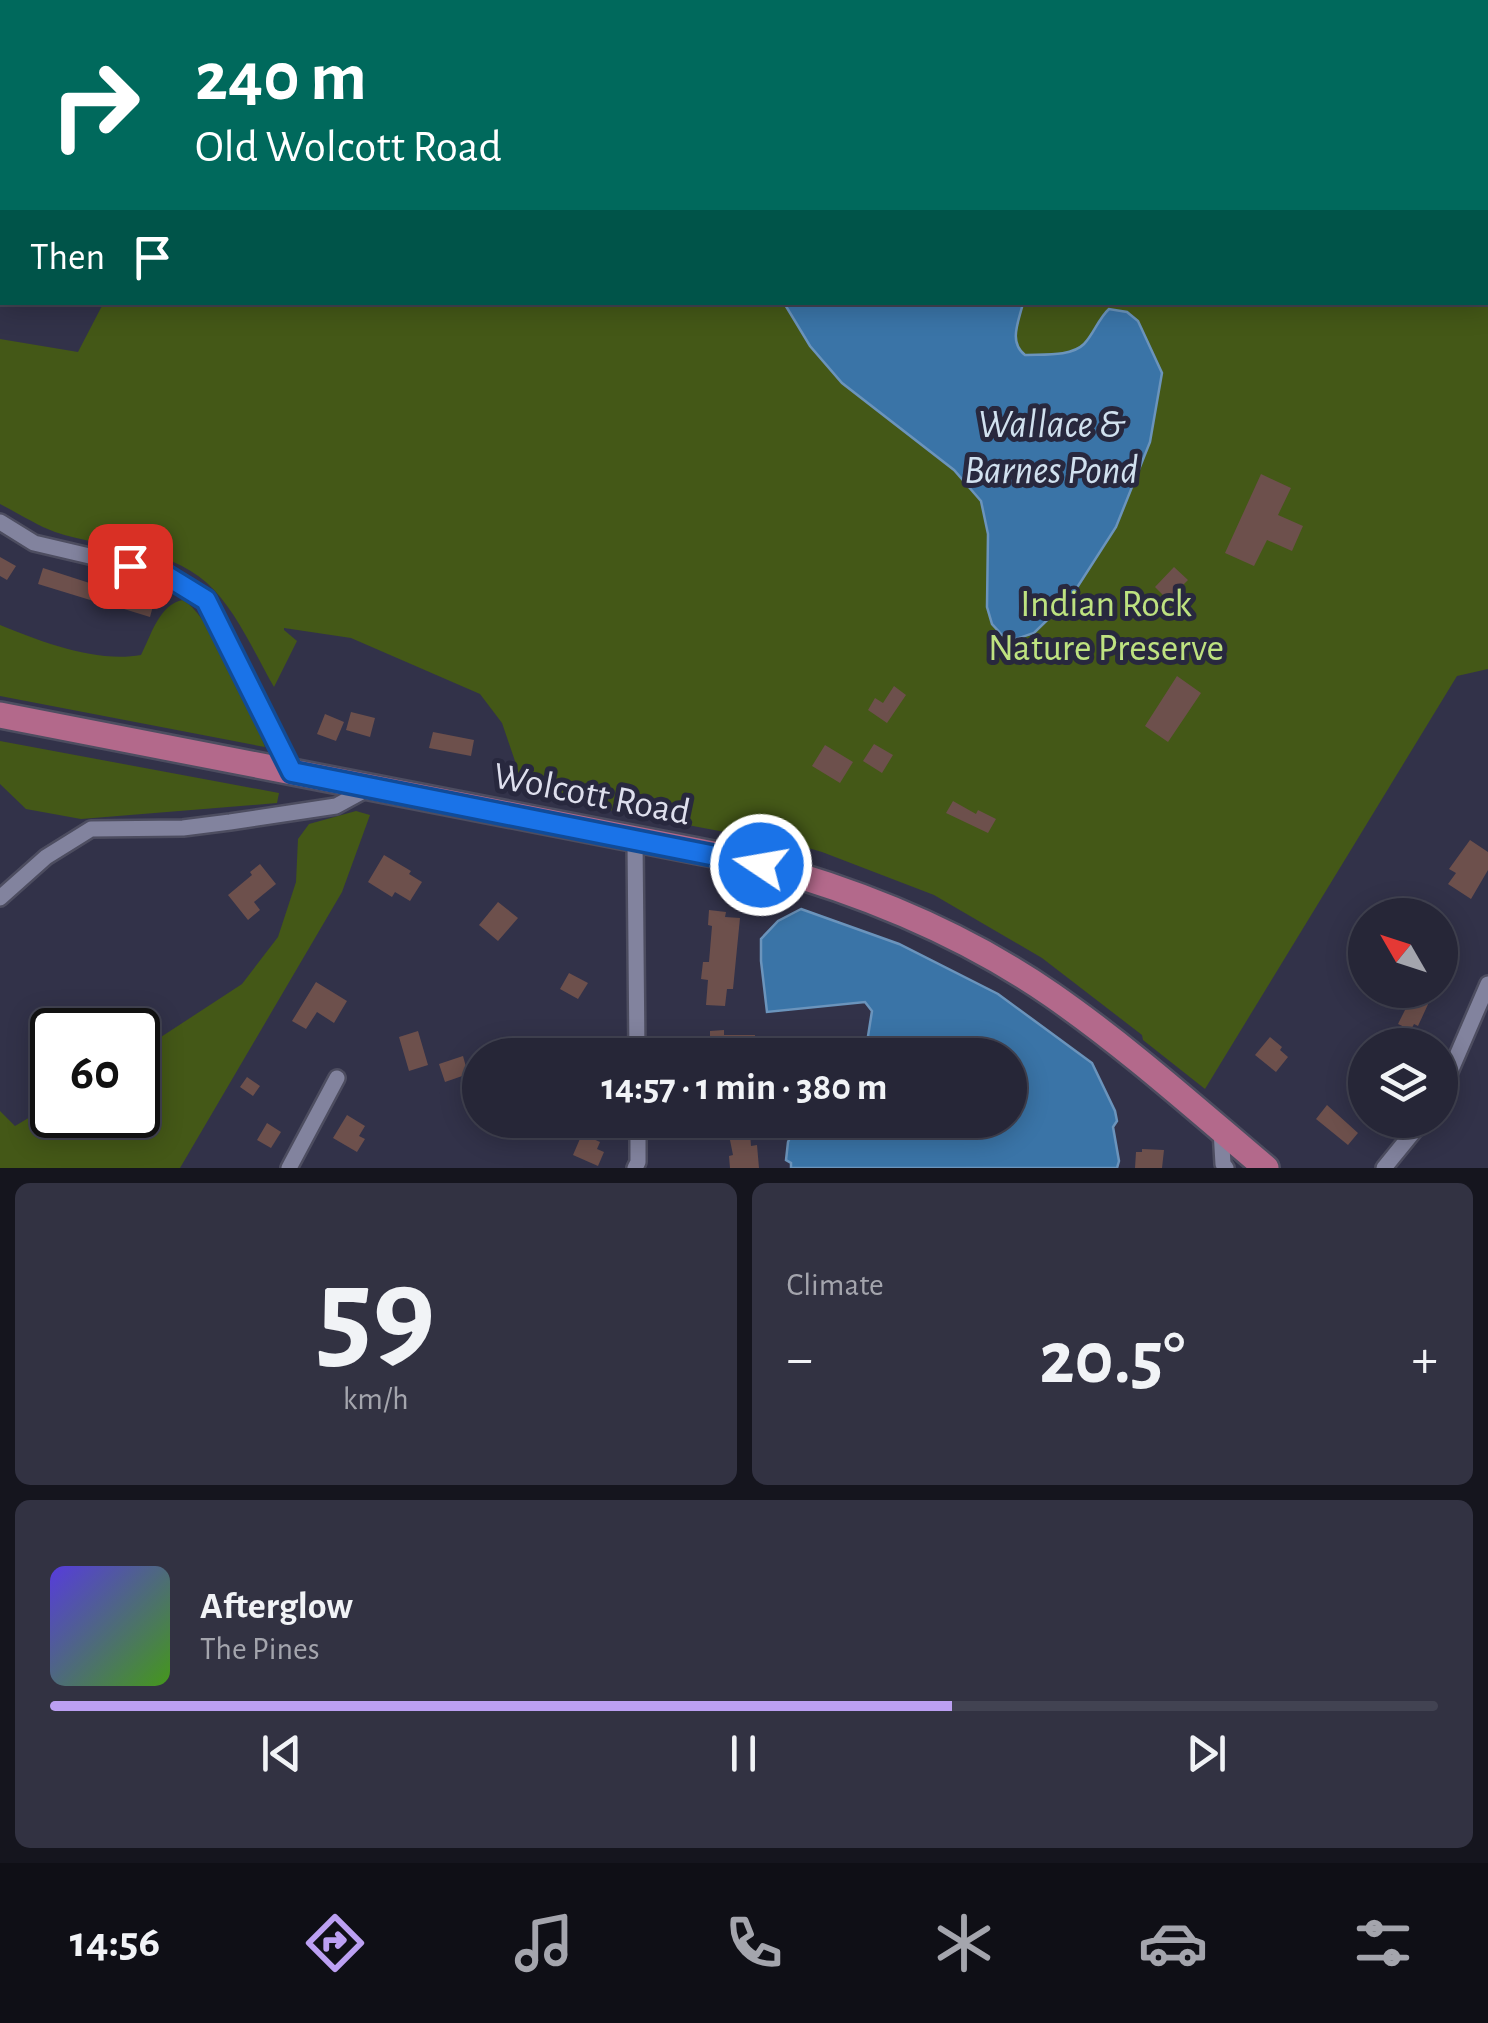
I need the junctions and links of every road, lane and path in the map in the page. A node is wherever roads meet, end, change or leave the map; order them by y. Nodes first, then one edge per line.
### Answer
1 (0, 522) edge
2 (0, 716) edge
3 (292, 772) junction
4 (369, 788) junction
5 (635, 841) junction
6 (0, 898) edge
7 (1488, 984) edge
8 (637, 1038) edge
9 (1458, 1053) edge
10 (337, 1078) dead end
11 (1221, 1130) junction
12 (638, 1138) edge
13 (1408, 1138) edge
14 (638, 1166) edge
15 (289, 1168) edge
16 (1226, 1168) edge
17 (1266, 1168) edge
18 (1384, 1168) edge

1 - 3 street
2 - 3 main road, Wolcott Road
3 - 4 main road, Wolcott Road
4 - 5 main road, Wolcott Road
4 - 6 street
5 - 8 street
5 - 11 main road, Wolcott Road
7 - 9 street
10 - 15 street
11 - 16 street
11 - 17 main road, Wolcott Road
12 - 14 street
13 - 18 street

